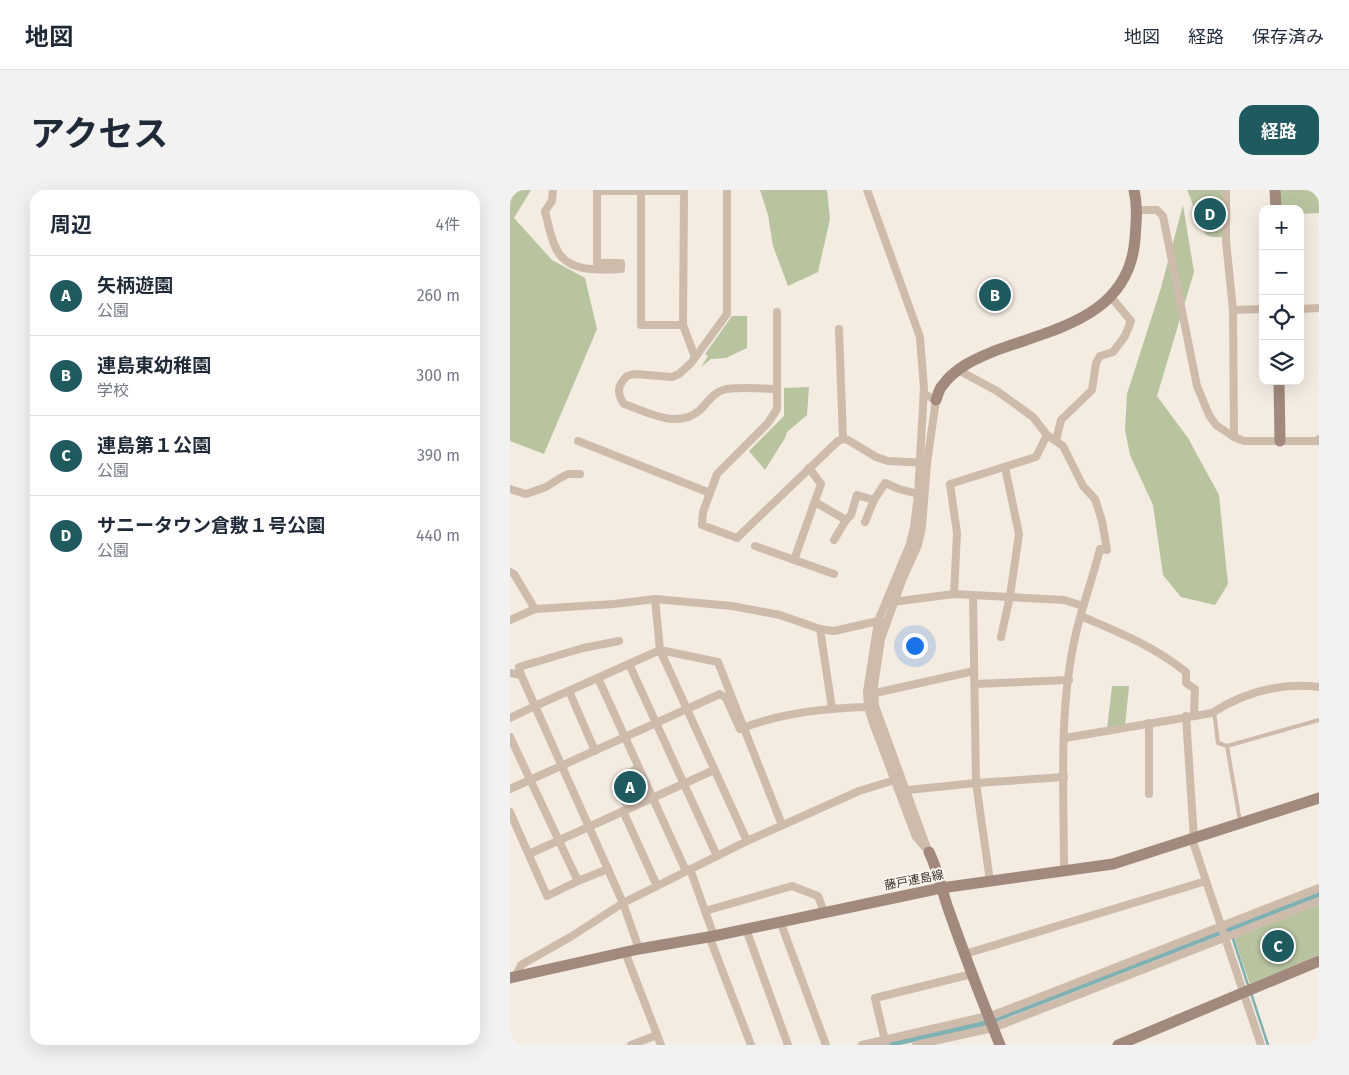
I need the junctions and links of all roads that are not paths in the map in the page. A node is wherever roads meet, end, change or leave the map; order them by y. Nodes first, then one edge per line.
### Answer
1 (553, 190) edge
2 (727, 190) edge
3 (867, 190) edge
4 (1134, 190) edge
5 (1226, 190) edge
6 (1275, 190) edge
7 (641, 191) edge
8 (1276, 205) edge
9 (1137, 210) junction
10 (1111, 297) junction
11 (1304, 308) edge
12 (1319, 308) edge
13 (1259, 309) edge
14 (1233, 310) junction
15 (778, 312) dead end
16 (682, 325) junction
17 (839, 329) dead end
18 (695, 357) junction
19 (958, 370) junction
20 (1279, 385) edge
21 (777, 389) junction
22 (924, 394) junction
23 (936, 400) junction
24 (1047, 435) junction
25 (1234, 437) junction
26 (843, 439) junction
27 (1319, 439) edge
28 (1056, 440) junction
29 (578, 441) dead end
30 (1280, 441) junction
31 (923, 463) junction
32 (1005, 467) junction
33 (810, 468) junction
34 (580, 474) dead end
35 (510, 488) edge
36 (710, 493) junction
37 (922, 495) junction
38 (874, 500) junction
39 (815, 502) junction
40 (846, 520) junction
41 (865, 522) dead end
42 (834, 540) dead end
43 (755, 546) dead end
44 (794, 560) junction
45 (510, 572) edge
46 (834, 574) dead end
47 (954, 594) junction
48 (973, 596) junction
49 (1010, 596) junction
50 (655, 599) junction
51 (890, 603) junction
52 (1083, 606) junction
53 (535, 609) junction
54 (1081, 616) junction
55 (510, 620) edge
56 (878, 620) junction
57 (887, 623) junction
58 (820, 629) junction
59 (1001, 637) dead end
60 (619, 640) dead end
61 (660, 650) junction
62 (629, 664) junction
63 (974, 671) junction
64 (510, 673) edge
65 (521, 675) junction
66 (598, 678) junction
67 (1069, 680) junction
68 (974, 684) junction
69 (1319, 688) edge
70 (568, 691) junction
71 (872, 696) junction
72 (535, 706) junction
73 (868, 707) junction
74 (832, 708) junction
75 (686, 709) junction
76 (1214, 711) junction
77 (1190, 716) junction
78 (510, 718) edge
79 (1319, 720) edge
80 (655, 723) junction
81 (1149, 723) junction
82 (744, 727) junction
83 (510, 737) edge
84 (626, 737) junction
85 (1065, 738) junction
86 (1227, 746) junction
87 (594, 751) junction
88 (562, 766) junction
89 (714, 770) junction
90 (1064, 777) junction
91 (531, 780) junction
92 (976, 783) junction
93 (683, 784) junction
94 (901, 785) junction
95 (510, 789) edge
96 (1149, 794) dead end
97 (653, 797) junction
98 (1319, 798) edge
99 (623, 811) junction
100 (510, 812) edge
101 (1241, 824) junction
102 (782, 825) junction
103 (589, 826) junction
104 (1193, 839) junction
105 (559, 840) junction
106 (746, 841) junction
107 (929, 852) joint
108 (529, 854) junction
109 (716, 856) junction
110 (608, 869) junction
111 (688, 870) junction
112 (1064, 872) junction
113 (578, 881) junction
114 (1206, 881) junction
115 (990, 882) junction
116 (657, 886) junction
117 (941, 888) junction
118 (1319, 888) edge
119 (1319, 901) edge
120 (623, 904) junction
121 (705, 910) junction
122 (824, 912) junction
123 (780, 922) junction
124 (746, 929) junction
125 (1226, 933) junction
126 (711, 936) junction
127 (639, 949) junction
128 (625, 952) junction
129 (964, 954) junction
130 (1319, 961) edge
131 (972, 974) junction
132 (513, 977) edge
133 (1248, 990) junction
134 (990, 1021) junction
135 (657, 1035) junction
136 (885, 1042) edge
137 (631, 1045) edge
138 (661, 1045) edge
139 (751, 1045) edge
140 (788, 1045) edge
141 (826, 1045) edge
142 (862, 1045) edge
143 (916, 1045) edge
144 (1000, 1045) edge
145 (1118, 1045) edge
146 (1261, 1045) edge

1 - 7 street
2 - 18 street
3 - 22 street
4 - 9 main road
5 - 14 street
6 - 8 main road
7 - 16 street
7 - 16 street
9 - 10 main road
9 - 25 street
10 - 19 main road
10 - 28 street
11 - 12 street
13 - 14 street
14 - 25 street
15 - 21 street
16 - 18 street
17 - 26 street
18 - 21 street
19 - 23 main road
19 - 24 street
20 - 30 main road
21 - 36 street
22 - 23 street
22 - 31 street
23 - 31 street
24 - 28 street
24 - 32 street
25 - 30 street
26 - 31 street
26 - 33 street
27 - 30 street
28 - 52 street
29 - 36 street
31 - 37 street
32 - 47 street
32 - 49 street
33 - 36 street
33 - 39 street
34 - 35 street
37 - 38 street
37 - 51 street
38 - 40 street
38 - 41 street
39 - 40 street
39 - 44 street
40 - 42 street
43 - 44 street
44 - 46 street
45 - 53 street
47 - 48 street
47 - 51 street
48 - 49 street
48 - 63 street
49 - 52 street
49 - 59 street
50 - 53 street
50 - 58 street
50 - 61 street
51 - 56 street
51 - 57 street
52 - 54 street
53 - 55 street
54 - 67 street
54 - 77 street
56 - 57 street
56 - 58 street
56 - 71 street
57 - 71 street
58 - 74 street
60 - 65 street
61 - 62 street
61 - 75 street
61 - 82 street
62 - 66 street
62 - 80 street
63 - 68 street
63 - 71 street
64 - 65 street
65 - 72 street
66 - 70 street
66 - 84 street
67 - 68 street
67 - 85 street
68 - 92 street
69 - 76 street
70 - 72 street
70 - 87 street
71 - 73 street
71 - 94 street
72 - 78 street
72 - 88 street
73 - 74 street
73 - 94 street
74 - 82 street
75 - 80 street
75 - 82 street
75 - 89 street
76 - 77 street
76 - 86 lane
77 - 81 street
77 - 104 street
79 - 86 lane
80 - 84 street
80 - 93 street
81 - 85 street
81 - 96 street
82 - 102 street
83 - 91 street
84 - 87 street
84 - 97 street
85 - 90 street
86 - 101 lane
87 - 88 street
88 - 91 street
88 - 103 street
89 - 93 street
89 - 106 street
90 - 92 street
90 - 112 street
91 - 95 street
91 - 105 street
92 - 94 street
92 - 115 street
93 - 97 street
93 - 109 street
94 - 102 street
94 - 107 street
97 - 99 street
97 - 111 street
98 - 101 main road, 藤戸連島線
99 - 103 street
99 - 116 street
100 - 108 street
101 - 104 main road, 藤戸連島線
102 - 106 street
103 - 105 street
103 - 110 street
104 - 112 main road, 藤戸連島線
104 - 114 street
105 - 108 street
105 - 113 street
106 - 109 street
107 - 117 main road
108 - 113 street
109 - 111 street
110 - 113 street
110 - 120 street
111 - 116 street
111 - 121 street
112 - 115 main road, 藤戸連島線
114 - 125 street
114 - 129 street
115 - 117 main road, 藤戸連島線
116 - 120 street
117 - 122 main road, 藤戸連島線
117 - 129 main road
118 - 125 street
119 - 125 street
120 - 127 street
120 - 132 street
121 - 122 street
121 - 126 street
122 - 123 main road, 藤戸連島線
123 - 124 main road, 藤戸連島線
123 - 141 street
124 - 126 main road, 藤戸連島線
124 - 140 street
125 - 133 street
125 - 134 street
125 - 134 street
126 - 127 main road, 藤戸連島線
126 - 139 street
127 - 128 main road, 藤戸連島線
128 - 132 main road, 藤戸連島線
128 - 135 street
129 - 131 main road
130 - 133 main road
131 - 134 main road
131 - 136 street
133 - 145 main road
133 - 146 street
134 - 136 street
134 - 143 street
134 - 144 main road
135 - 137 street
135 - 138 street
136 - 142 street

